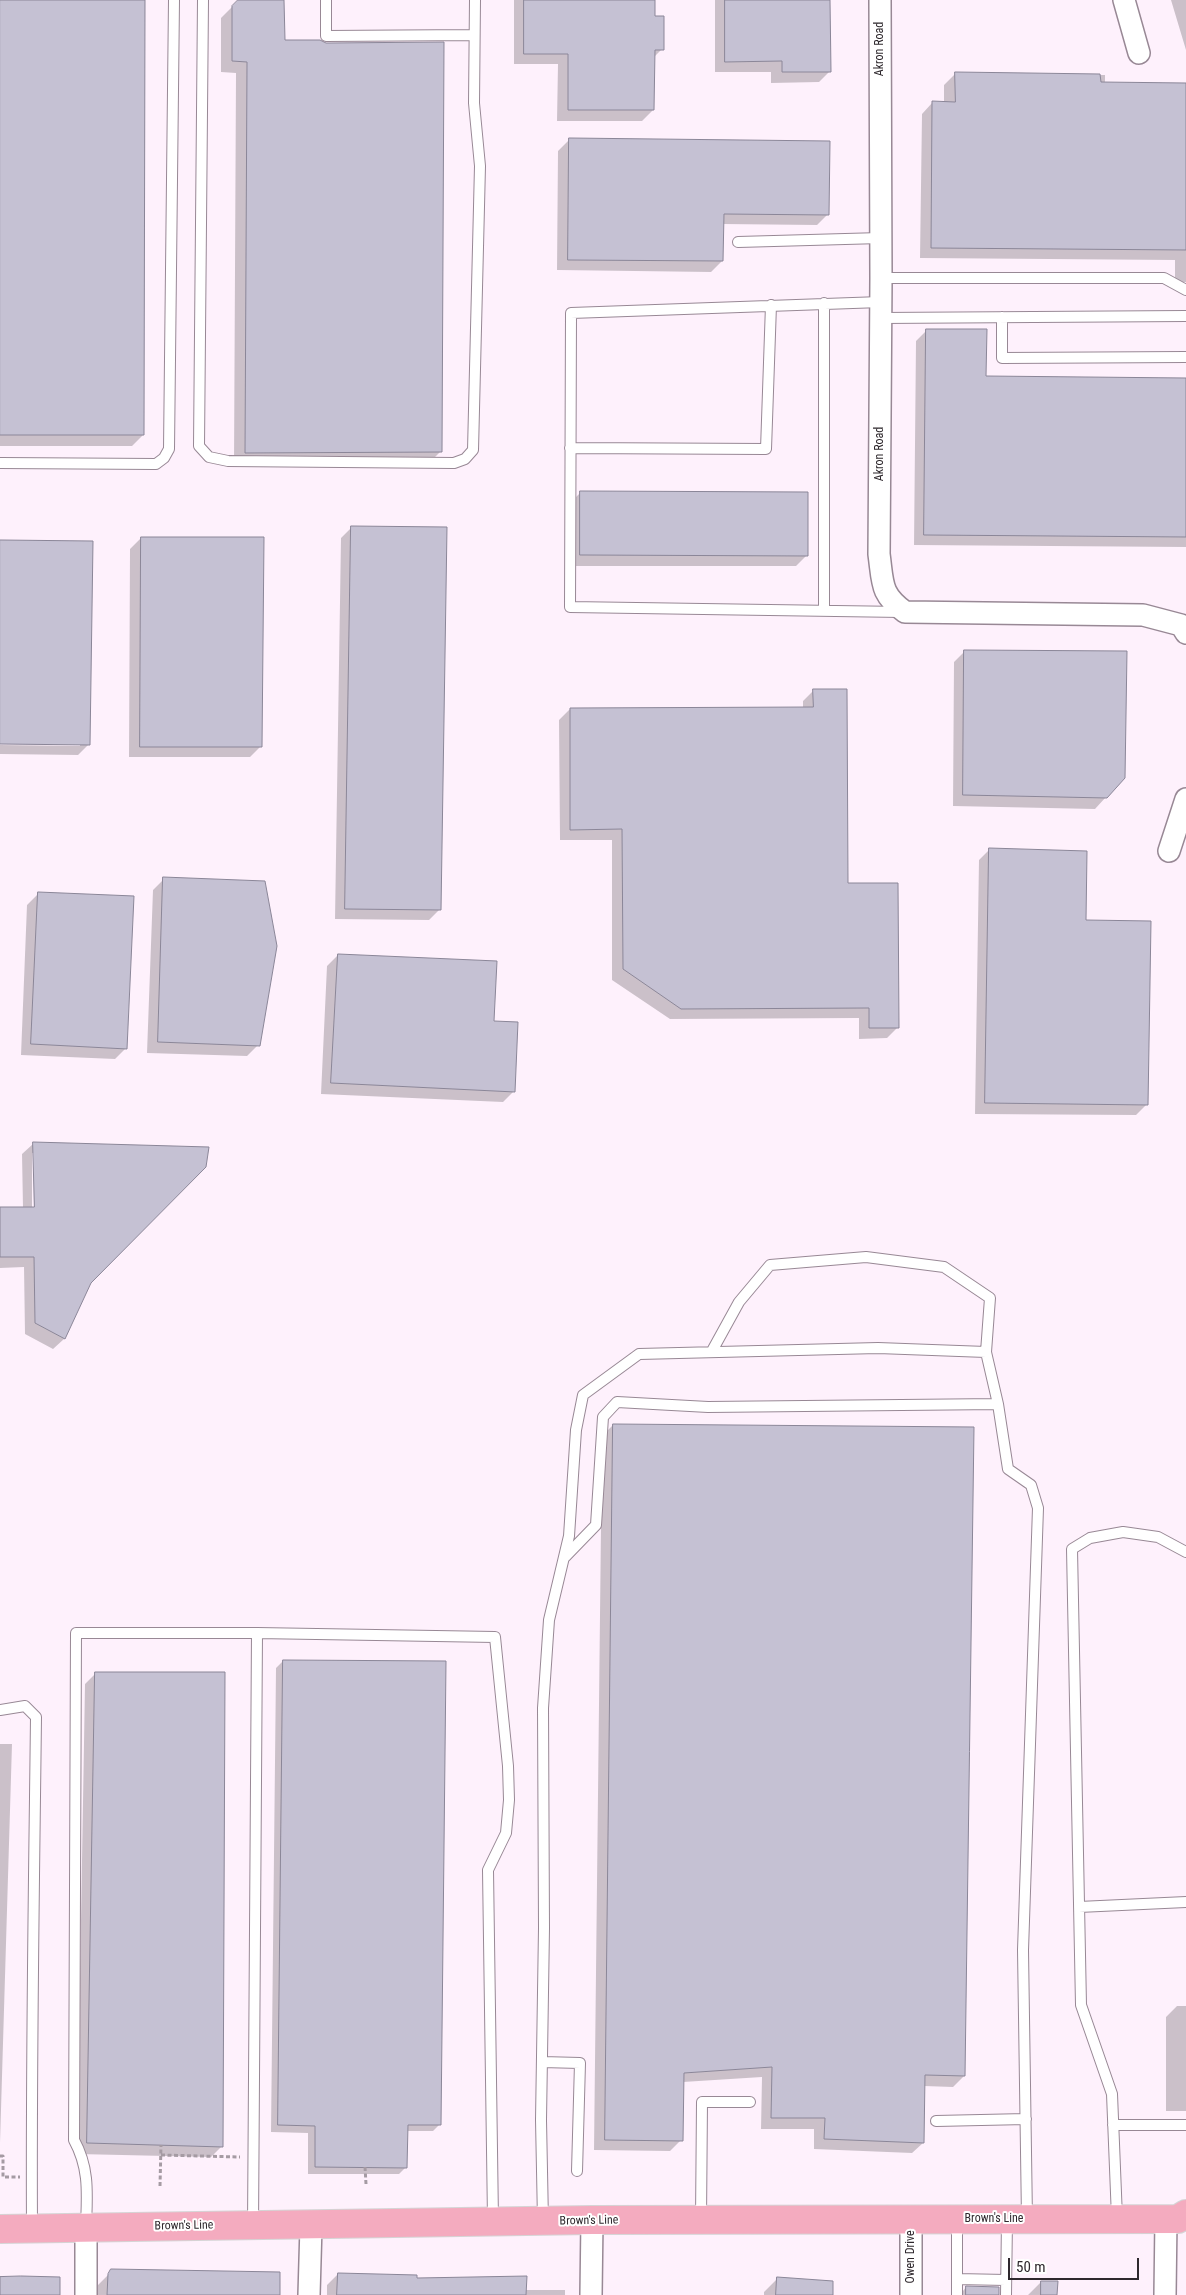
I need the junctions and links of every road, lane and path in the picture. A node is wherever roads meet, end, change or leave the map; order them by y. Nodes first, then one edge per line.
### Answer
1 (174, 0) edge
2 (203, 0) edge
3 (326, 0) edge
4 (475, 0) edge
5 (880, 0) edge
6 (1124, 0) edge
7 (474, 35) junction
8 (1139, 53) dead end
9 (881, 238) junction
10 (738, 242) dead end
11 (881, 278) junction
12 (1186, 290) edge
13 (824, 303) junction
14 (770, 305) junction
15 (881, 310) junction
16 (1186, 316) edge
17 (1002, 317) junction
18 (1186, 357) edge
19 (570, 448) junction
20 (0, 463) edge
21 (824, 611) junction
22 (906, 612) junction
23 (1186, 633) edge
24 (1186, 799) edge
25 (1169, 851) dead end
26 (712, 1352) junction
27 (986, 1352) junction
28 (998, 1404) junction
29 (1186, 1552) edge
30 (564, 1557) junction
31 (256, 1633) junction
32 (0, 1710) edge
33 (1186, 1902) edge
34 (1079, 1907) junction
35 (542, 2062) junction
36 (750, 2102) dead end
37 (1026, 2119) junction
38 (936, 2120) dead end
39 (1113, 2125) junction
40 (1186, 2125) edge
41 (161, 2145) dead end
42 (161, 2155) junction
43 (0, 2156) edge
44 (253, 2157) junction
45 (365, 2168) dead end
46 (577, 2171) dead end
47 (32, 2177) junction
48 (366, 2184) dead end
49 (160, 2186) dead end
50 (957, 2219) junction
51 (1017, 2219) junction
52 (1117, 2219) junction
53 (1179, 2219) edge
54 (592, 2220) junction
55 (701, 2220) junction
56 (911, 2220) junction
57 (493, 2222) junction
58 (543, 2222) junction
59 (254, 2226) junction
60 (311, 2226) junction
61 (86, 2228) junction
62 (0, 2229) edge
63 (32, 2229) junction
64 (957, 2279) junction
65 (1006, 2280) junction
66 (86, 2295) edge
67 (308, 2295) edge
68 (590, 2295) edge
69 (911, 2295) edge
70 (957, 2295) edge
71 (1006, 2295) edge
72 (1165, 2295) edge

1 - 20 lane
2 - 7 lane
3 - 7 lane
4 - 7 lane
5 - 9 street, Akron Road
6 - 8 street
9 - 10 lane
9 - 11 street, Akron Road
11 - 12 lane
11 - 15 street, Akron Road
13 - 14 lane
13 - 15 lane
13 - 21 lane
14 - 19 lane
14 - 19 lane
15 - 17 lane
15 - 22 street, Akron Road
16 - 17 lane
17 - 18 lane
19 - 21 lane
21 - 22 lane
22 - 23 street
24 - 25 street
26 - 27 lane
26 - 27 lane
26 - 30 lane
27 - 28 lane
28 - 30 lane
28 - 37 lane
29 - 34 lane
30 - 35 lane
31 - 44 lane
31 - 57 lane
31 - 61 lane
32 - 47 lane
33 - 34 lane
34 - 39 lane
35 - 46 lane
35 - 58 lane
36 - 55 lane
37 - 38 lane
37 - 51 lane
39 - 40 lane
39 - 52 lane
41 - 42 path
42 - 44 path
42 - 49 path
43 - 47 path
44 - 59 lane
45 - 48 path
47 - 63 lane
50 - 51 main road, Brown's Line
50 - 56 main road, Brown's Line
50 - 64 lane
51 - 52 main road, Brown's Line
51 - 65 lane
52 - 53 main road, Brown's Line
53 - 72 street
54 - 55 main road, Brown's Line
54 - 58 main road, Brown's Line
54 - 68 street
55 - 56 main road, Brown's Line
56 - 69 street, Owen Drive
57 - 58 main road, Brown's Line
57 - 60 main road, Brown's Line
59 - 60 main road, Brown's Line
59 - 61 main road, Brown's Line
60 - 67 street
61 - 63 main road, Brown's Line
61 - 66 street
62 - 63 main road, Brown's Line
64 - 65 lane
64 - 70 lane
65 - 71 lane

